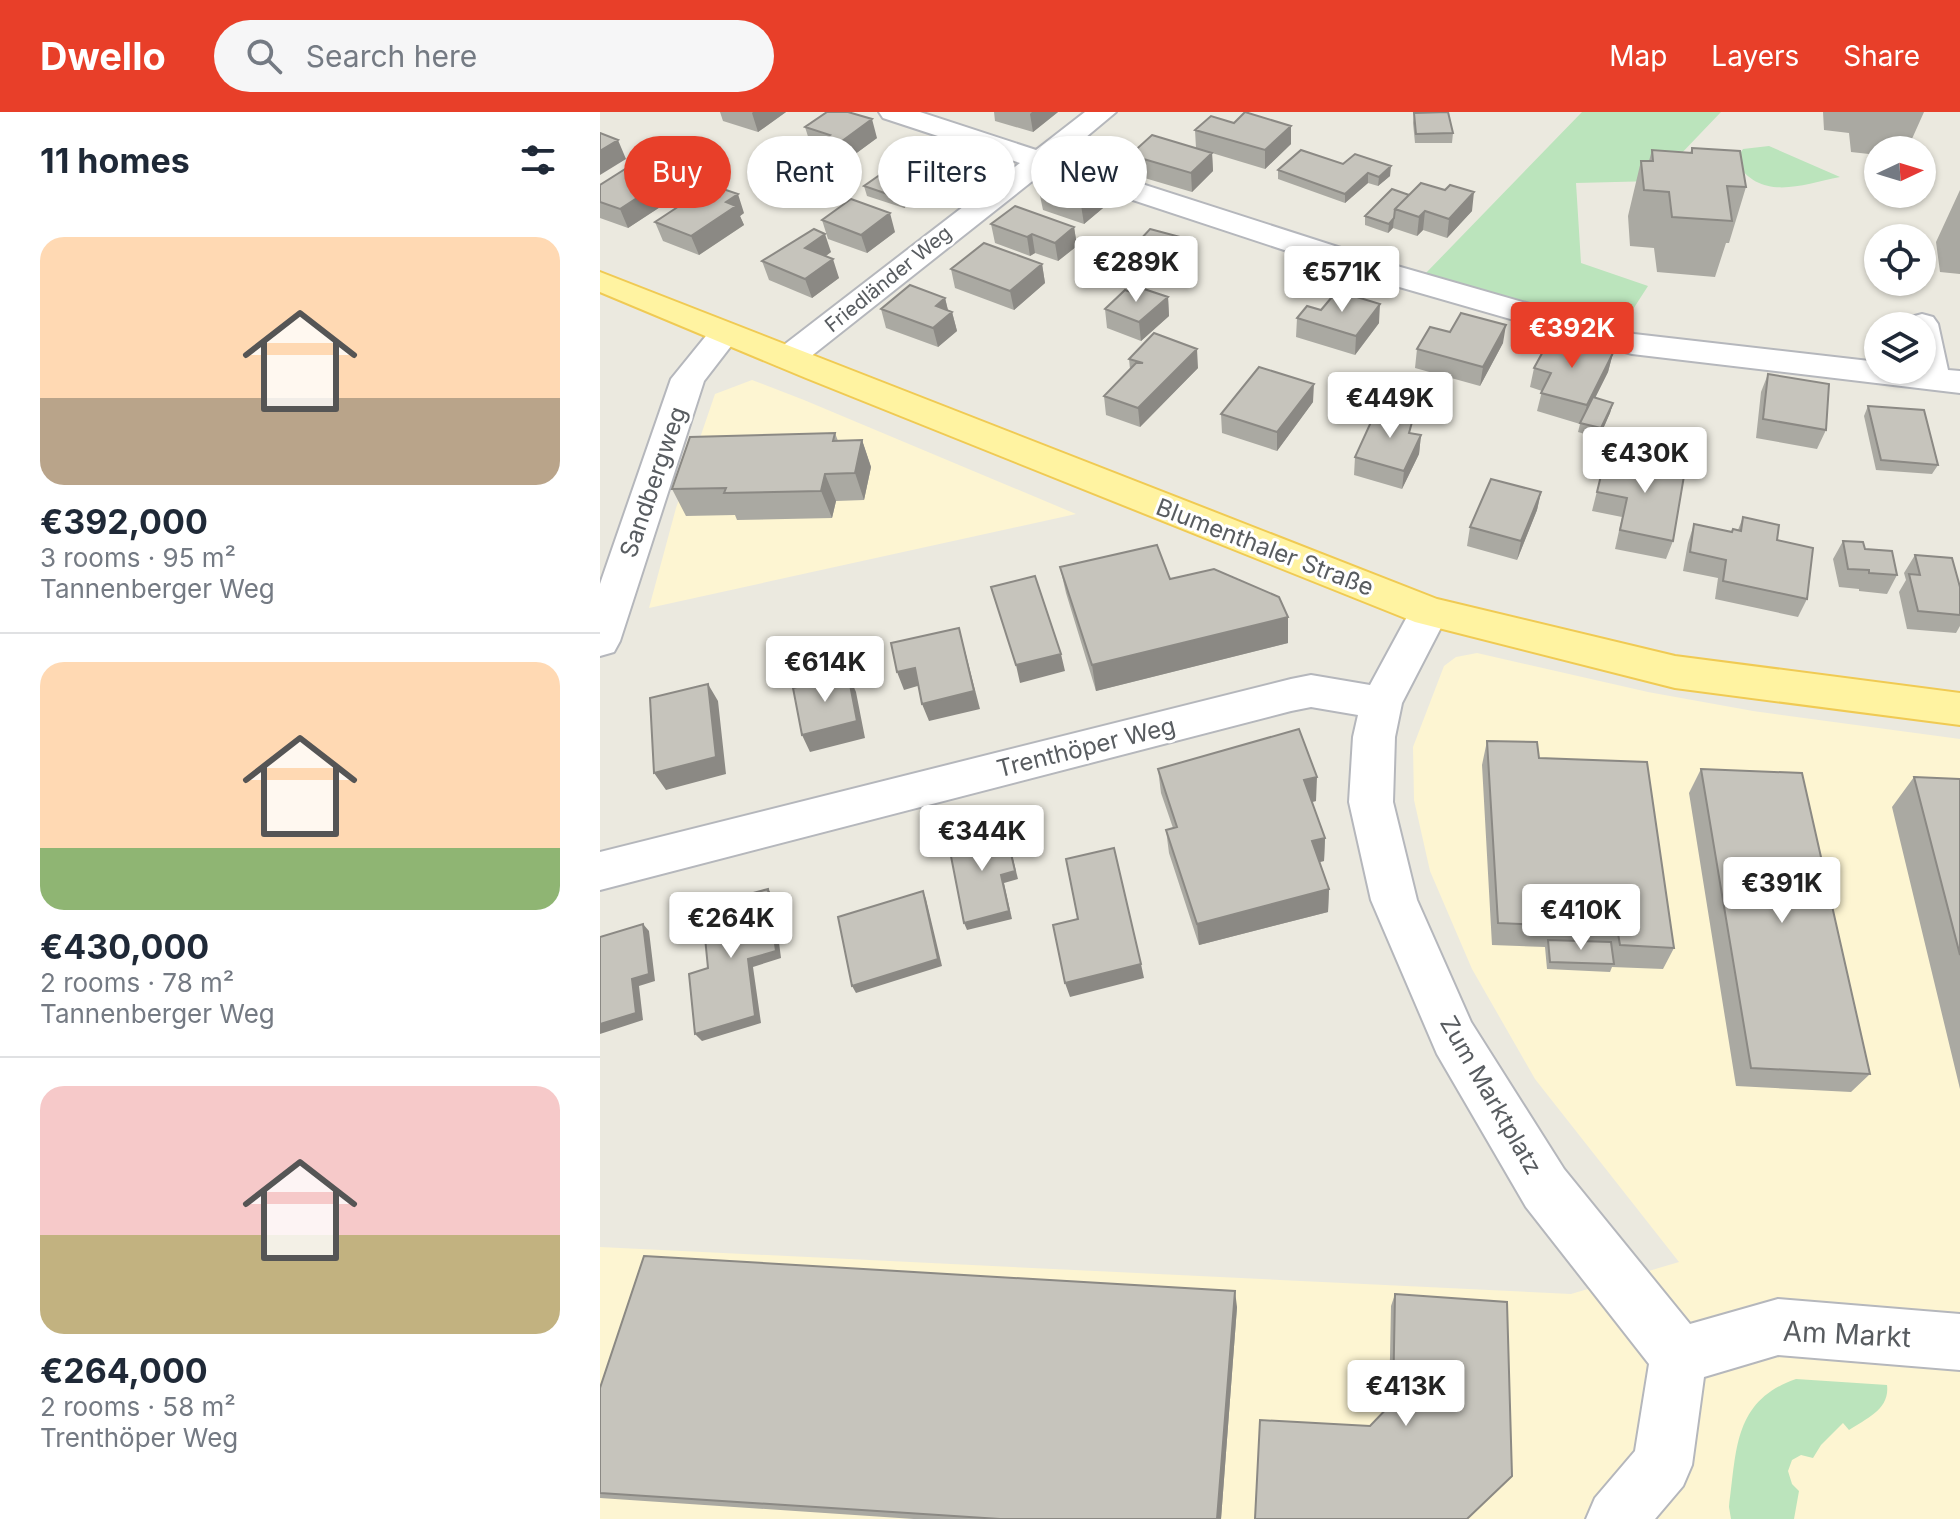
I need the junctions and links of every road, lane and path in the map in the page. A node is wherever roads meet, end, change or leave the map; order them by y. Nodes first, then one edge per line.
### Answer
1 (893, 112) edge
2 (1102, 112) edge
3 (1070, 136) edge
4 (1031, 157) edge
5 (1031, 166) edge
6 (1147, 195) edge
7 (600, 281) edge
8 (725, 333) junction
9 (1936, 357) edge
10 (788, 358) junction
11 (1946, 381) edge
12 (610, 582) edge
13 (1429, 612) junction
14 (600, 641) edge
15 (1381, 703) junction
16 (1960, 709) edge
17 (600, 871) edge
18 (1960, 1342) edge
19 (1679, 1356) junction
20 (1616, 1519) edge

1 - 4 street
2 - 3 street, Friedländer Weg
5 - 10 street, Friedländer Weg
6 - 11 street
7 - 8 main road, Blumenthaler Straße
8 - 10 main road, Blumenthaler Straße
8 - 12 street, Sandbergweg
9 - 11 street
10 - 13 main road, Blumenthaler Straße
12 - 14 street, Sandbergweg
13 - 15 street
13 - 16 main road, Blumenthaler Straße
15 - 17 street, Trenthöper Weg
15 - 19 street, Zum Marktplatz
18 - 19 street, Am Markt
19 - 20 street

